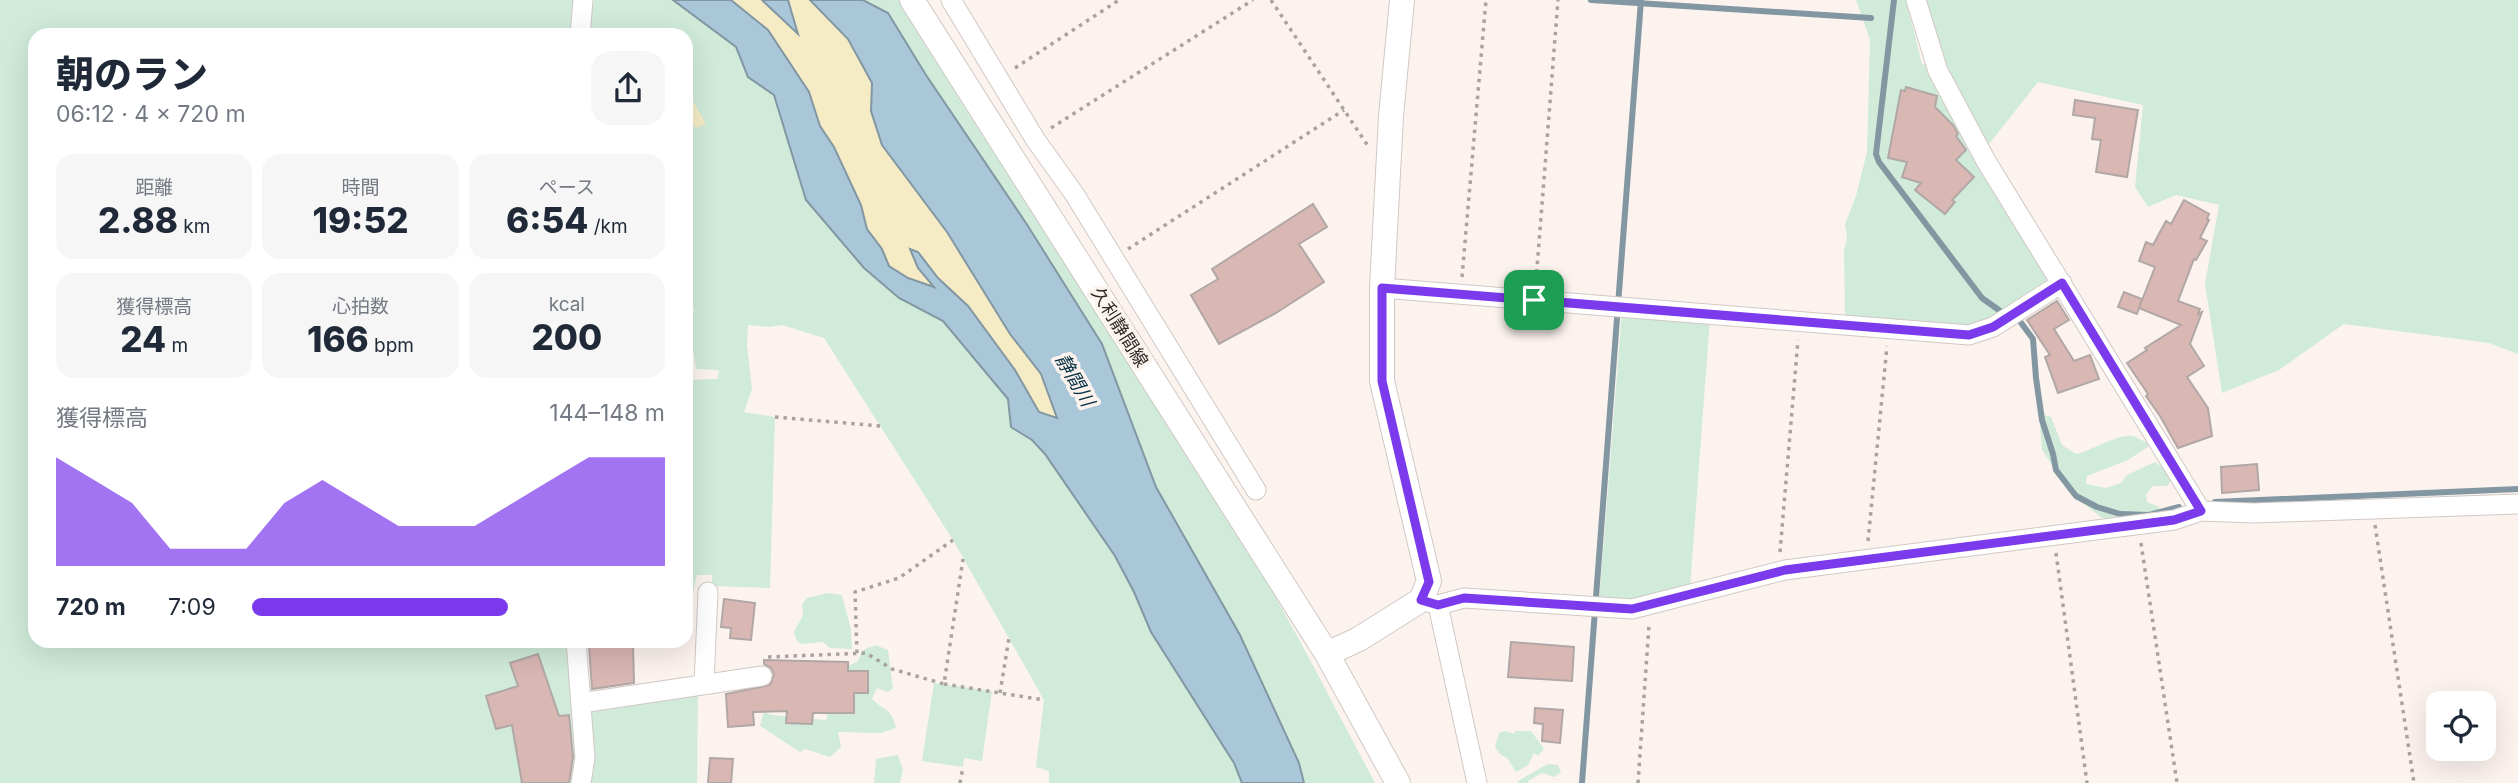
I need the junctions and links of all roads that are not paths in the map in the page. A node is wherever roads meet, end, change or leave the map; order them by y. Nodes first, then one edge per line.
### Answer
1 (583, 0) edge
2 (912, 0) edge
3 (951, 0) edge
4 (1402, 0) edge
5 (1916, 0) edge
6 (581, 28) edge
7 (2062, 283) junction
8 (1382, 288) junction
9 (1256, 490) dead end
10 (2518, 504) edge
11 (2201, 511) junction
12 (708, 592) dead end
13 (1430, 603) junction
14 (577, 648) edge
15 (1327, 654) junction
16 (762, 676) road end
17 (704, 684) junction
18 (580, 703) junction
19 (582, 783) edge
20 (1398, 783) edge
21 (1477, 783) edge

1 - 6 street
2 - 15 main road, 久利静間線
3 - 9 street
4 - 8 main road
5 - 7 street
7 - 8 street
7 - 11 street
8 - 13 main road
10 - 11 street
11 - 13 street
12 - 17 street
13 - 15 main road
13 - 21 street
14 - 18 street
15 - 20 main road, 久利静間線
16 - 17 street
17 - 18 street
18 - 19 street

